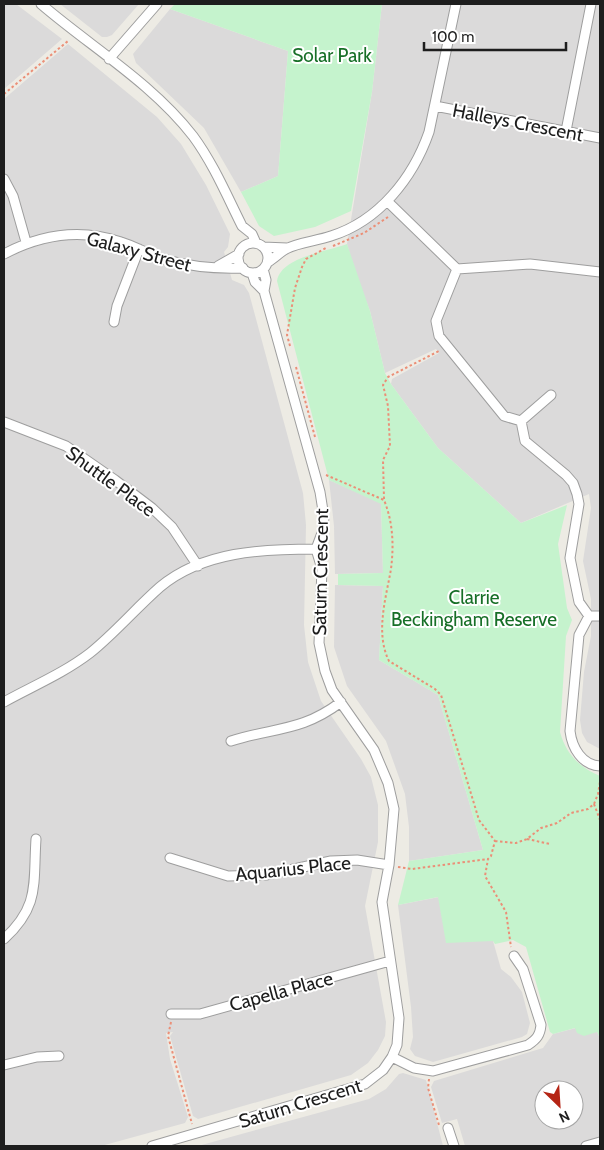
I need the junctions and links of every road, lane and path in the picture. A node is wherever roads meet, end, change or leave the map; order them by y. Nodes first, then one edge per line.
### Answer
1 (41, 4) edge
2 (157, 4) edge
3 (456, 4) edge
4 (591, 4) edge
5 (68, 41) dead end
6 (109, 59) junction
7 (4, 94) edge
8 (435, 106) junction
9 (566, 131) junction
10 (600, 138) edge
11 (4, 179) edge
12 (387, 201) junction
13 (388, 217) dead end
14 (242, 226) junction
15 (26, 242) junction
16 (259, 245) junction
17 (287, 248) junction
18 (139, 249) junction
19 (241, 250) junction
20 (4, 254) edge
21 (266, 265) junction
22 (218, 266) junction
23 (243, 268) junction
24 (457, 269) junction
25 (252, 272) junction
26 (600, 272) edge
27 (264, 291) junction
28 (114, 322) dead end
29 (446, 348) junction
30 (290, 349) dead end
31 (296, 366) dead end
32 (551, 395) dead end
33 (521, 421) junction
34 (4, 422) edge
35 (317, 446) dead end
36 (324, 469) dead end
37 (384, 500) junction
38 (316, 549) junction
39 (198, 566) junction
40 (589, 616) junction
41 (600, 616) edge
42 (4, 702) edge
43 (341, 702) junction
44 (231, 741) dead end
45 (600, 766) edge
46 (600, 782) edge
47 (594, 804) junction
48 (600, 820) edge
49 (36, 839) dead end
50 (527, 839) junction
51 (495, 841) junction
52 (550, 844) dead end
53 (170, 858) dead end
54 (488, 859) junction
55 (389, 865) junction
56 (4, 939) edge
57 (514, 956) joint
58 (390, 961) junction
59 (171, 1014) joint
60 (59, 1056) dead end
61 (392, 1057) junction
62 (4, 1065) edge
63 (428, 1071) junction
64 (192, 1124) dead end
65 (448, 1128) joint
66 (600, 1142) edge
67 (152, 1146) edge
68 (454, 1146) edge
69 (586, 1146) edge

1 - 6 street
2 - 6 street
3 - 8 street
4 - 9 street
5 - 7 path
6 - 14 street
8 - 9 street, Halleys Crescent
8 - 12 street
9 - 10 street, Halleys Crescent
11 - 15 street
12 - 17 street
12 - 24 street
13 - 30 path
14 - 16 street
14 - 19 street
15 - 18 street, Galaxy Street
15 - 20 street, Galaxy Street
16 - 17 street
16 - 19 street
16 - 21 street
17 - 21 street
18 - 22 street, Galaxy Street
18 - 28 street
19 - 22 street, Galaxy Street
19 - 23 street
21 - 25 street
21 - 27 street, Saturn Crescent
22 - 23 street, Galaxy Street
23 - 25 street
24 - 26 street
24 - 29 street
25 - 27 street, Saturn Crescent
27 - 38 street, Saturn Crescent
29 - 33 street
29 - 37 path
31 - 35 path
32 - 33 street
33 - 40 street
34 - 39 street, Shuttle Place
36 - 37 path
37 - 51 path
38 - 39 street
38 - 43 street, Saturn Crescent
39 - 42 street
40 - 41 street
40 - 45 street
43 - 44 street
43 - 55 street, Saturn Crescent
46 - 47 path
47 - 48 path
47 - 50 path
49 - 56 street
50 - 51 path
50 - 52 path
51 - 54 path
53 - 55 street, Aquarius Place
54 - 55 path
54 - 57 path
55 - 58 street, Saturn Crescent
57 - 63 street
58 - 59 street, Capella Place
58 - 61 street, Saturn Crescent
59 - 64 path
60 - 62 street
61 - 63 street
61 - 67 street, Saturn Crescent
63 - 65 path
65 - 68 street
66 - 69 street

